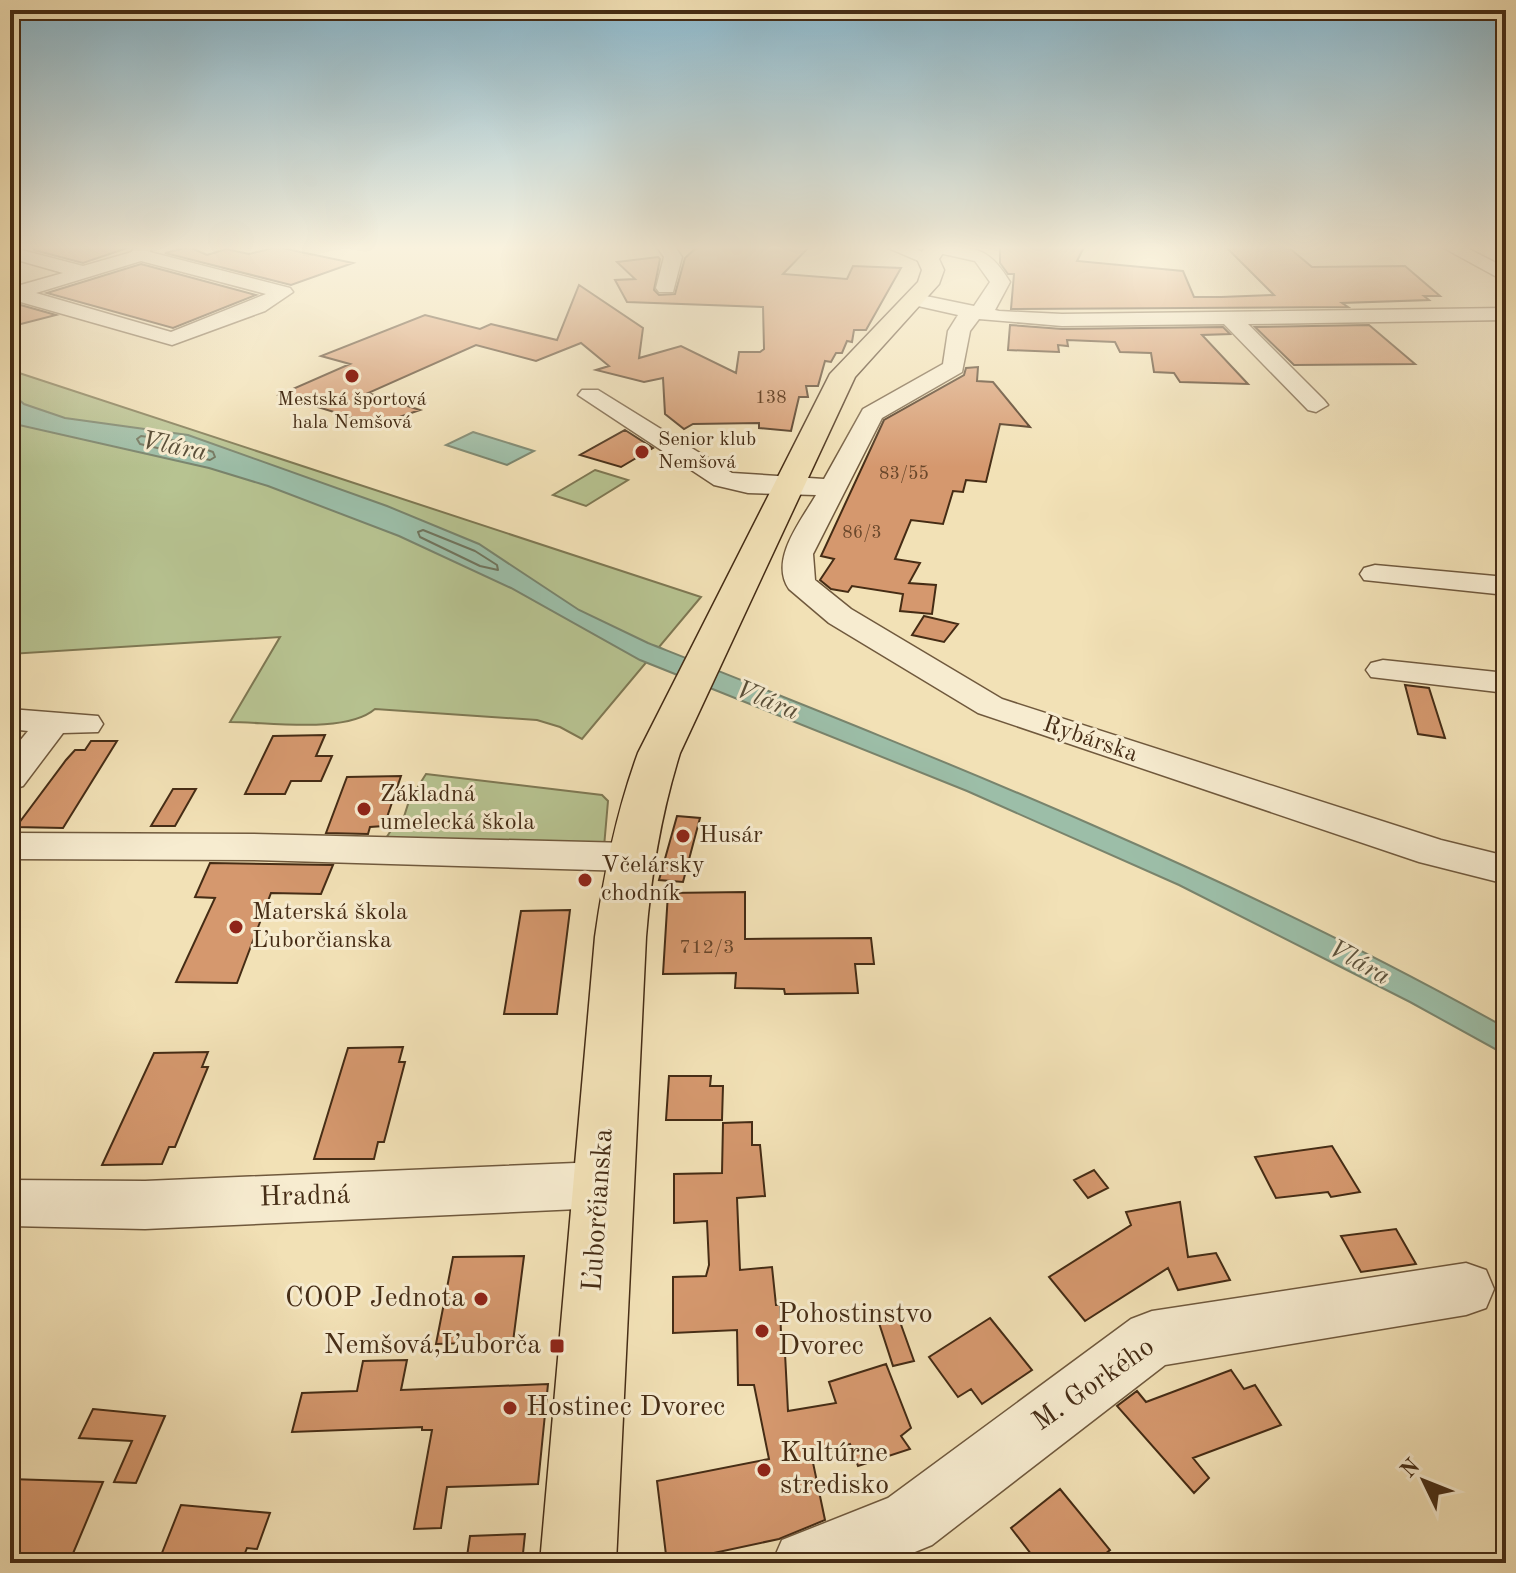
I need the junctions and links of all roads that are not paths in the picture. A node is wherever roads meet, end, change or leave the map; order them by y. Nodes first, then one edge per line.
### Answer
1 (106, 320) edge
2 (222, 320) edge
3 (896, 320) edge
4 (968, 320) edge
5 (1232, 320) edge
6 (590, 395) dead end
7 (1316, 405) dead end
8 (789, 484) junction
9 (834, 488) junction
10 (1375, 574) dead end
11 (1506, 586) edge
12 (1383, 670) dead end
13 (1506, 683) edge
14 (12, 719) dead end
15 (10, 778) edge
16 (10, 846) edge
17 (629, 857) junction
18 (1506, 870) edge
19 (600, 1185) junction
20 (10, 1203) edge
21 (1466, 1289) dead end
22 (578, 1563) edge
23 (805, 1563) edge

1 - 2 street
3 - 8 main road, Ľuborčianska
4 - 9 street
5 - 7 street
6 - 8 street
8 - 9 street
8 - 17 main road, Ľuborčianska
9 - 18 street, Rybárska
10 - 11 street
12 - 13 street
14 - 15 street
16 - 17 street
17 - 19 main road, Ľuborčianska
19 - 20 street, Hradná
19 - 22 main road, Ľuborčianska
21 - 23 street, M. Gorkého

